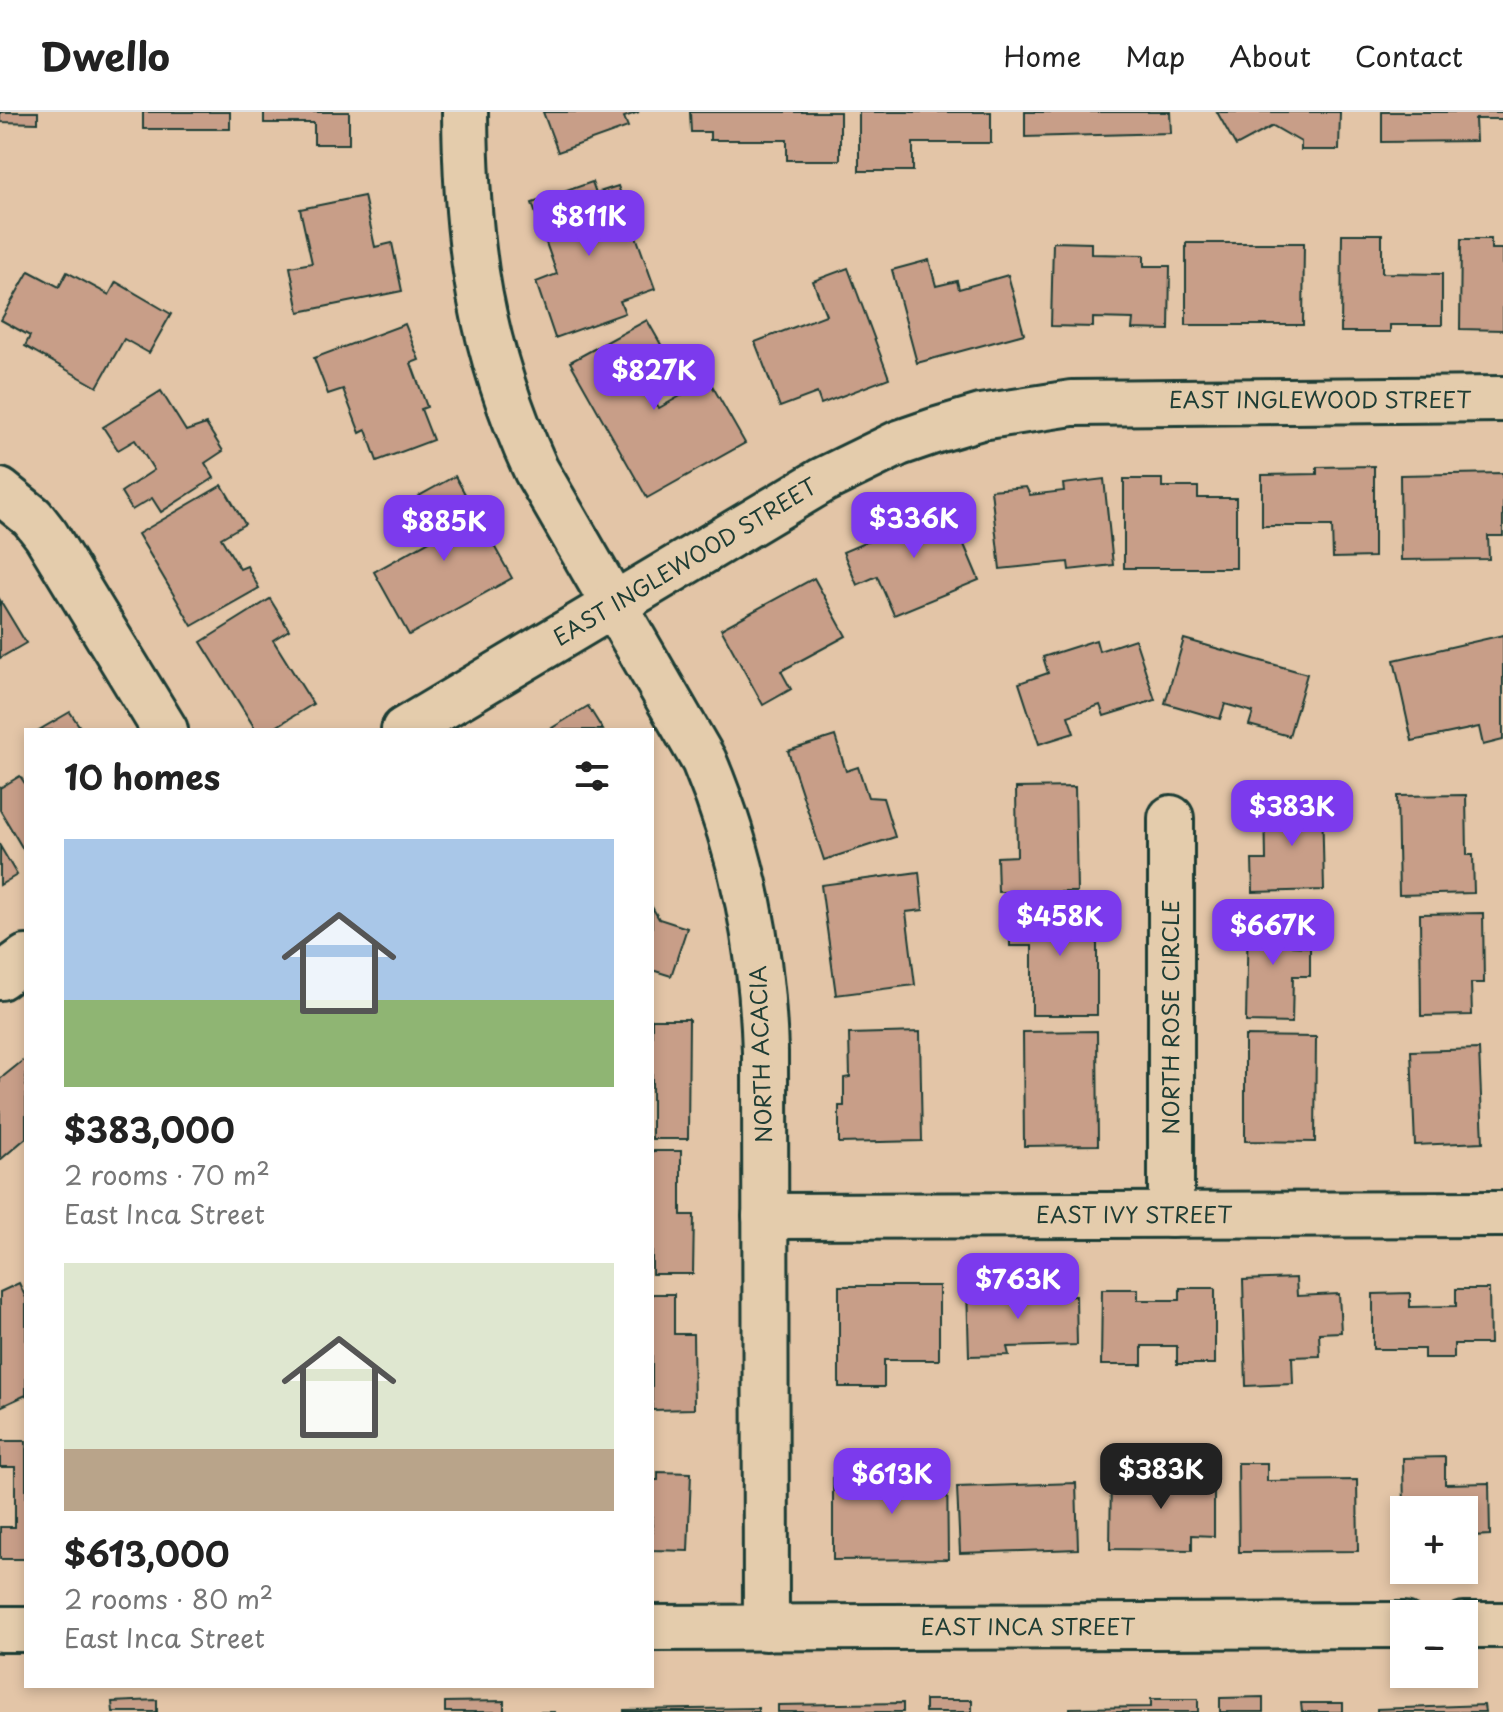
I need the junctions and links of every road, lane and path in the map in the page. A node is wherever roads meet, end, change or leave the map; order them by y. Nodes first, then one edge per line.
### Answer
1 (465, 112) edge
2 (1503, 399) edge
3 (0, 491) edge
4 (616, 604) junction
5 (164, 728) edge
6 (407, 728) edge
7 (1171, 818) dead end
8 (24, 959) edge
9 (0, 977) edge
10 (1503, 1214) edge
11 (1171, 1215) junction
12 (765, 1216) junction
13 (1390, 1625) edge
14 (1478, 1625) edge
15 (1503, 1625) edge
16 (654, 1628) edge
17 (766, 1628) junction
18 (0, 1629) edge
19 (24, 1629) edge

1 - 4 street, NORTH ACACIA
2 - 4 street, EAST INGLEWOOD STREET
3 - 5 street
4 - 6 street, EAST INGLEWOOD STREET
4 - 12 street, NORTH ACACIA
7 - 11 street, NORTH ROSE CIRCLE
8 - 9 street
10 - 11 street, EAST IVY STREET
11 - 12 street, EAST IVY STREET
12 - 17 street, NORTH ACACIA
13 - 17 street, EAST INCA STREET
14 - 15 street
16 - 17 street, EAST INCA STREET
18 - 19 street

